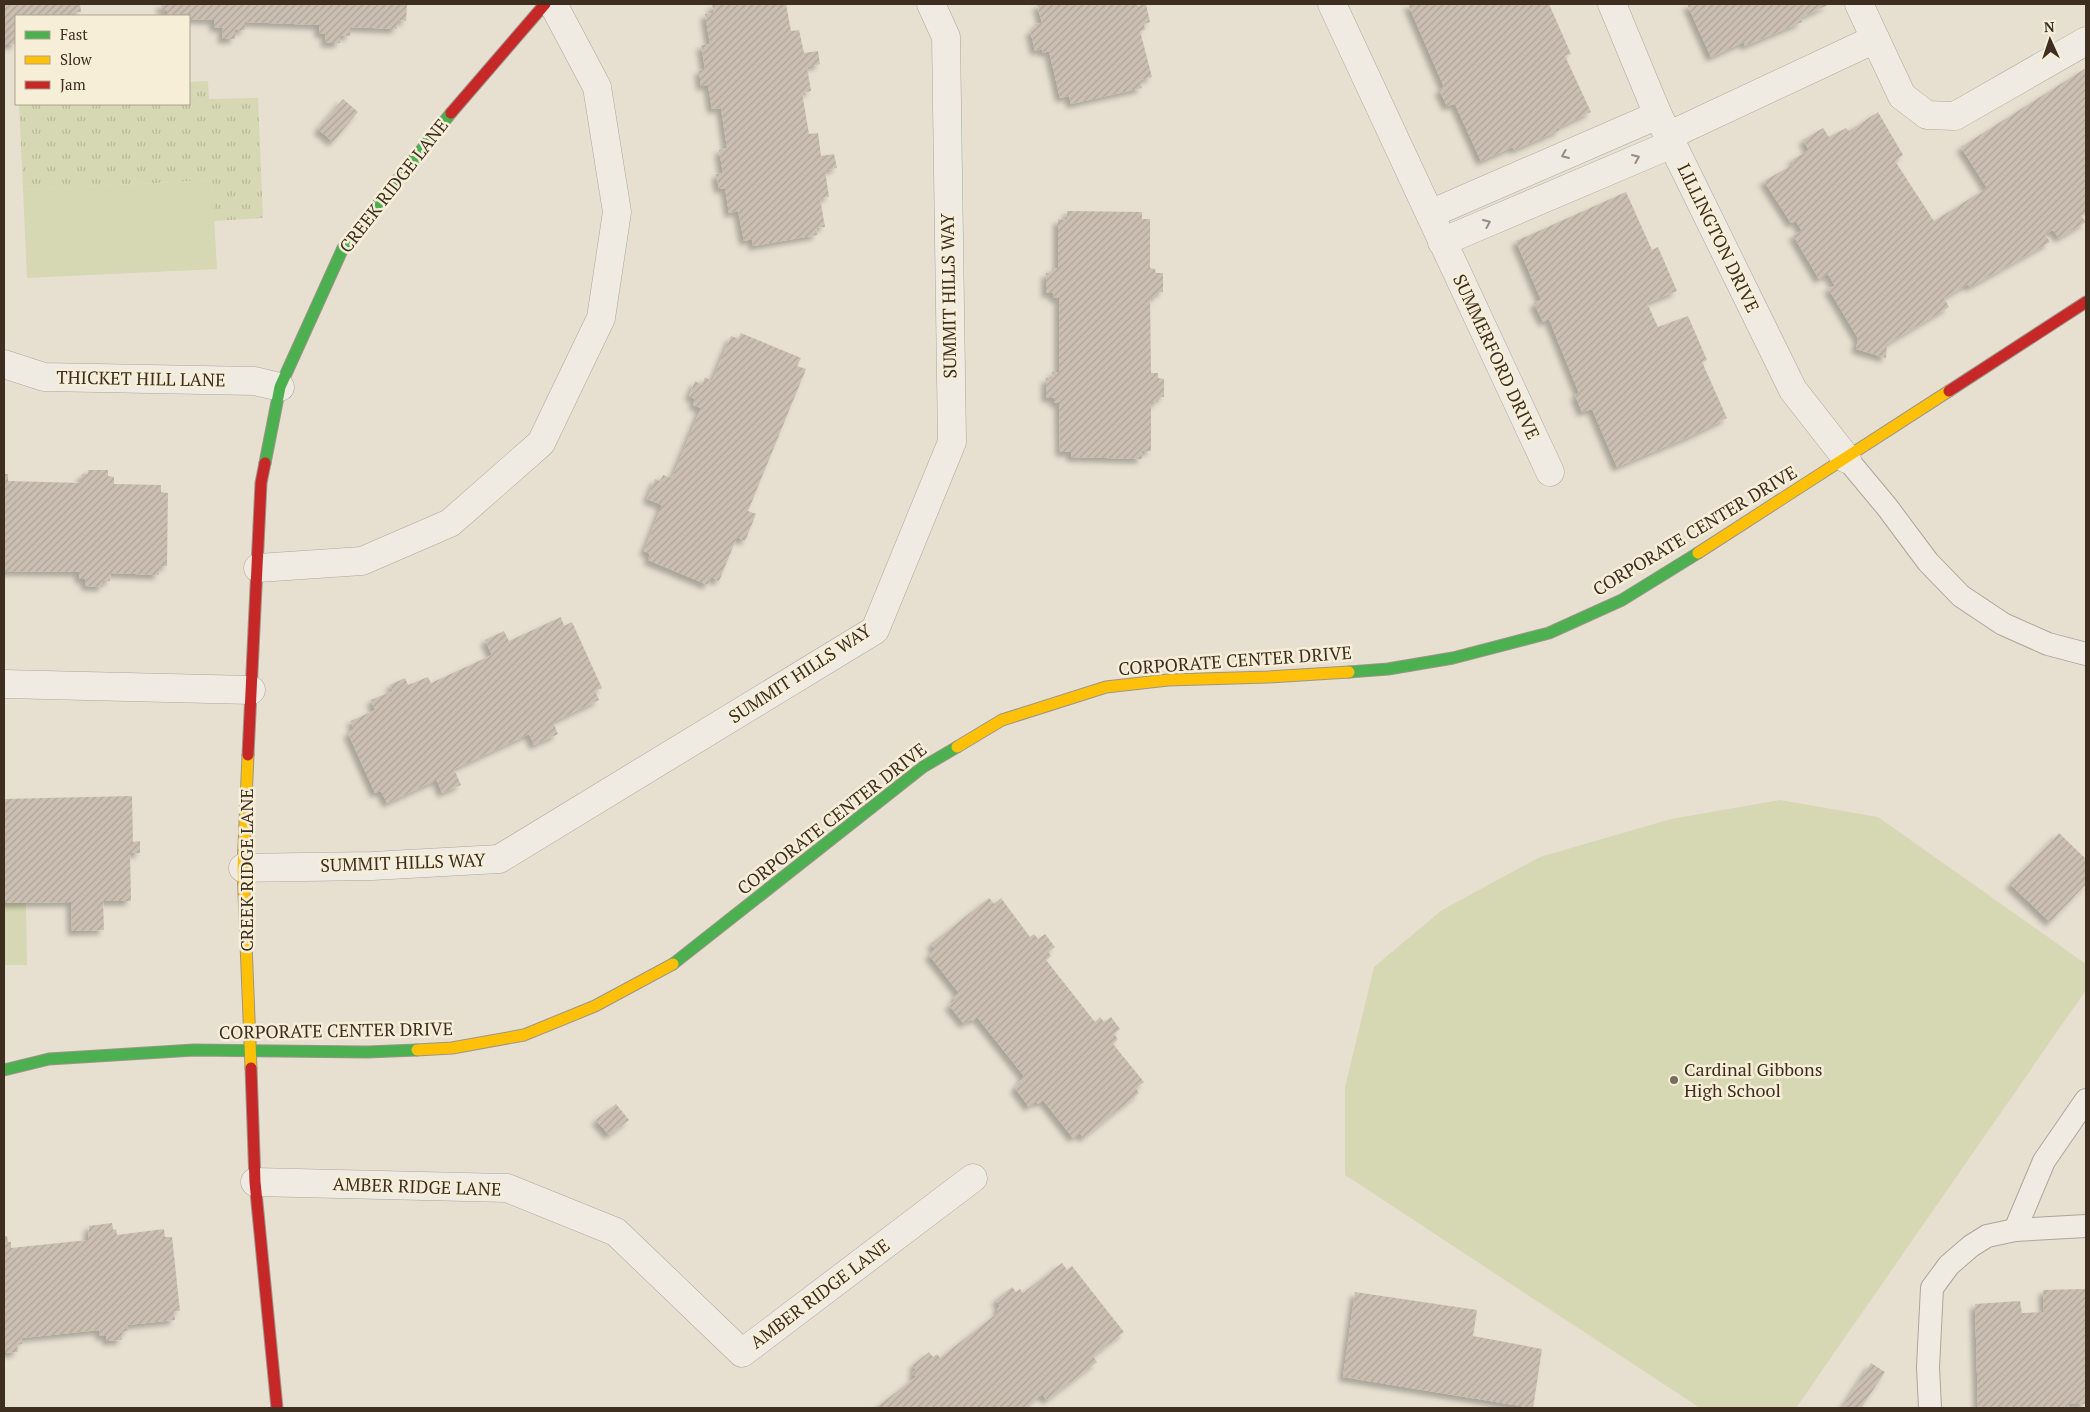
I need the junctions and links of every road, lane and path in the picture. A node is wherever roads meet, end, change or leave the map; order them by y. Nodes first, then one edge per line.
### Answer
1 (545, 4) edge
2 (553, 4) edge
3 (931, 4) edge
4 (1332, 4) edge
5 (1612, 4) edge
6 (1859, 4) edge
7 (1875, 39) junction
8 (2086, 41) edge
9 (1666, 132) junction
10 (1536, 168) junction
11 (1549, 196) junction
12 (1430, 214) junction
13 (1442, 242) junction
14 (2086, 302) edge
15 (4, 364) edge
16 (280, 387) junction
17 (1847, 459) junction
18 (1550, 472) dead end
19 (258, 568) junction
20 (2086, 654) edge
21 (4, 684) edge
22 (251, 690) junction
23 (243, 868) junction
24 (249, 1050) junction
25 (4, 1070) edge
26 (2086, 1100) edge
27 (973, 1178) dead end
28 (255, 1182) junction
29 (2086, 1226) edge
30 (2015, 1230) junction
31 (277, 1408) edge
32 (1930, 1408) edge

1 - 16 street, CREEK RIDGE LANE
2 - 19 street
3 - 23 street, SUMMIT HILLS WAY
4 - 12 street, SUMMERFORD DRIVE
5 - 9 street, LILLINGTON DRIVE
6 - 7 street
7 - 8 street
7 - 9 street
9 -> 10 street
11 -> 9 street
9 - 17 street, LILLINGTON DRIVE
10 - 11 lane
10 - 12 street
13 -> 11 street
12 - 13 street, SUMMERFORD DRIVE
13 - 18 street, SUMMERFORD DRIVE
14 - 17 street, CORPORATE CENTER DRIVE
15 - 16 street, THICKET HILL LANE
16 - 19 street, CREEK RIDGE LANE
17 - 20 lane
17 - 24 street, CORPORATE CENTER DRIVE
19 - 22 street, CREEK RIDGE LANE
21 - 22 street
22 - 23 street, CREEK RIDGE LANE
23 - 24 street, CREEK RIDGE LANE
24 - 25 street, CORPORATE CENTER DRIVE
24 - 28 street
26 - 30 lane
27 - 28 street, AMBER RIDGE LANE
28 - 31 street
29 - 30 lane
30 - 32 lane

